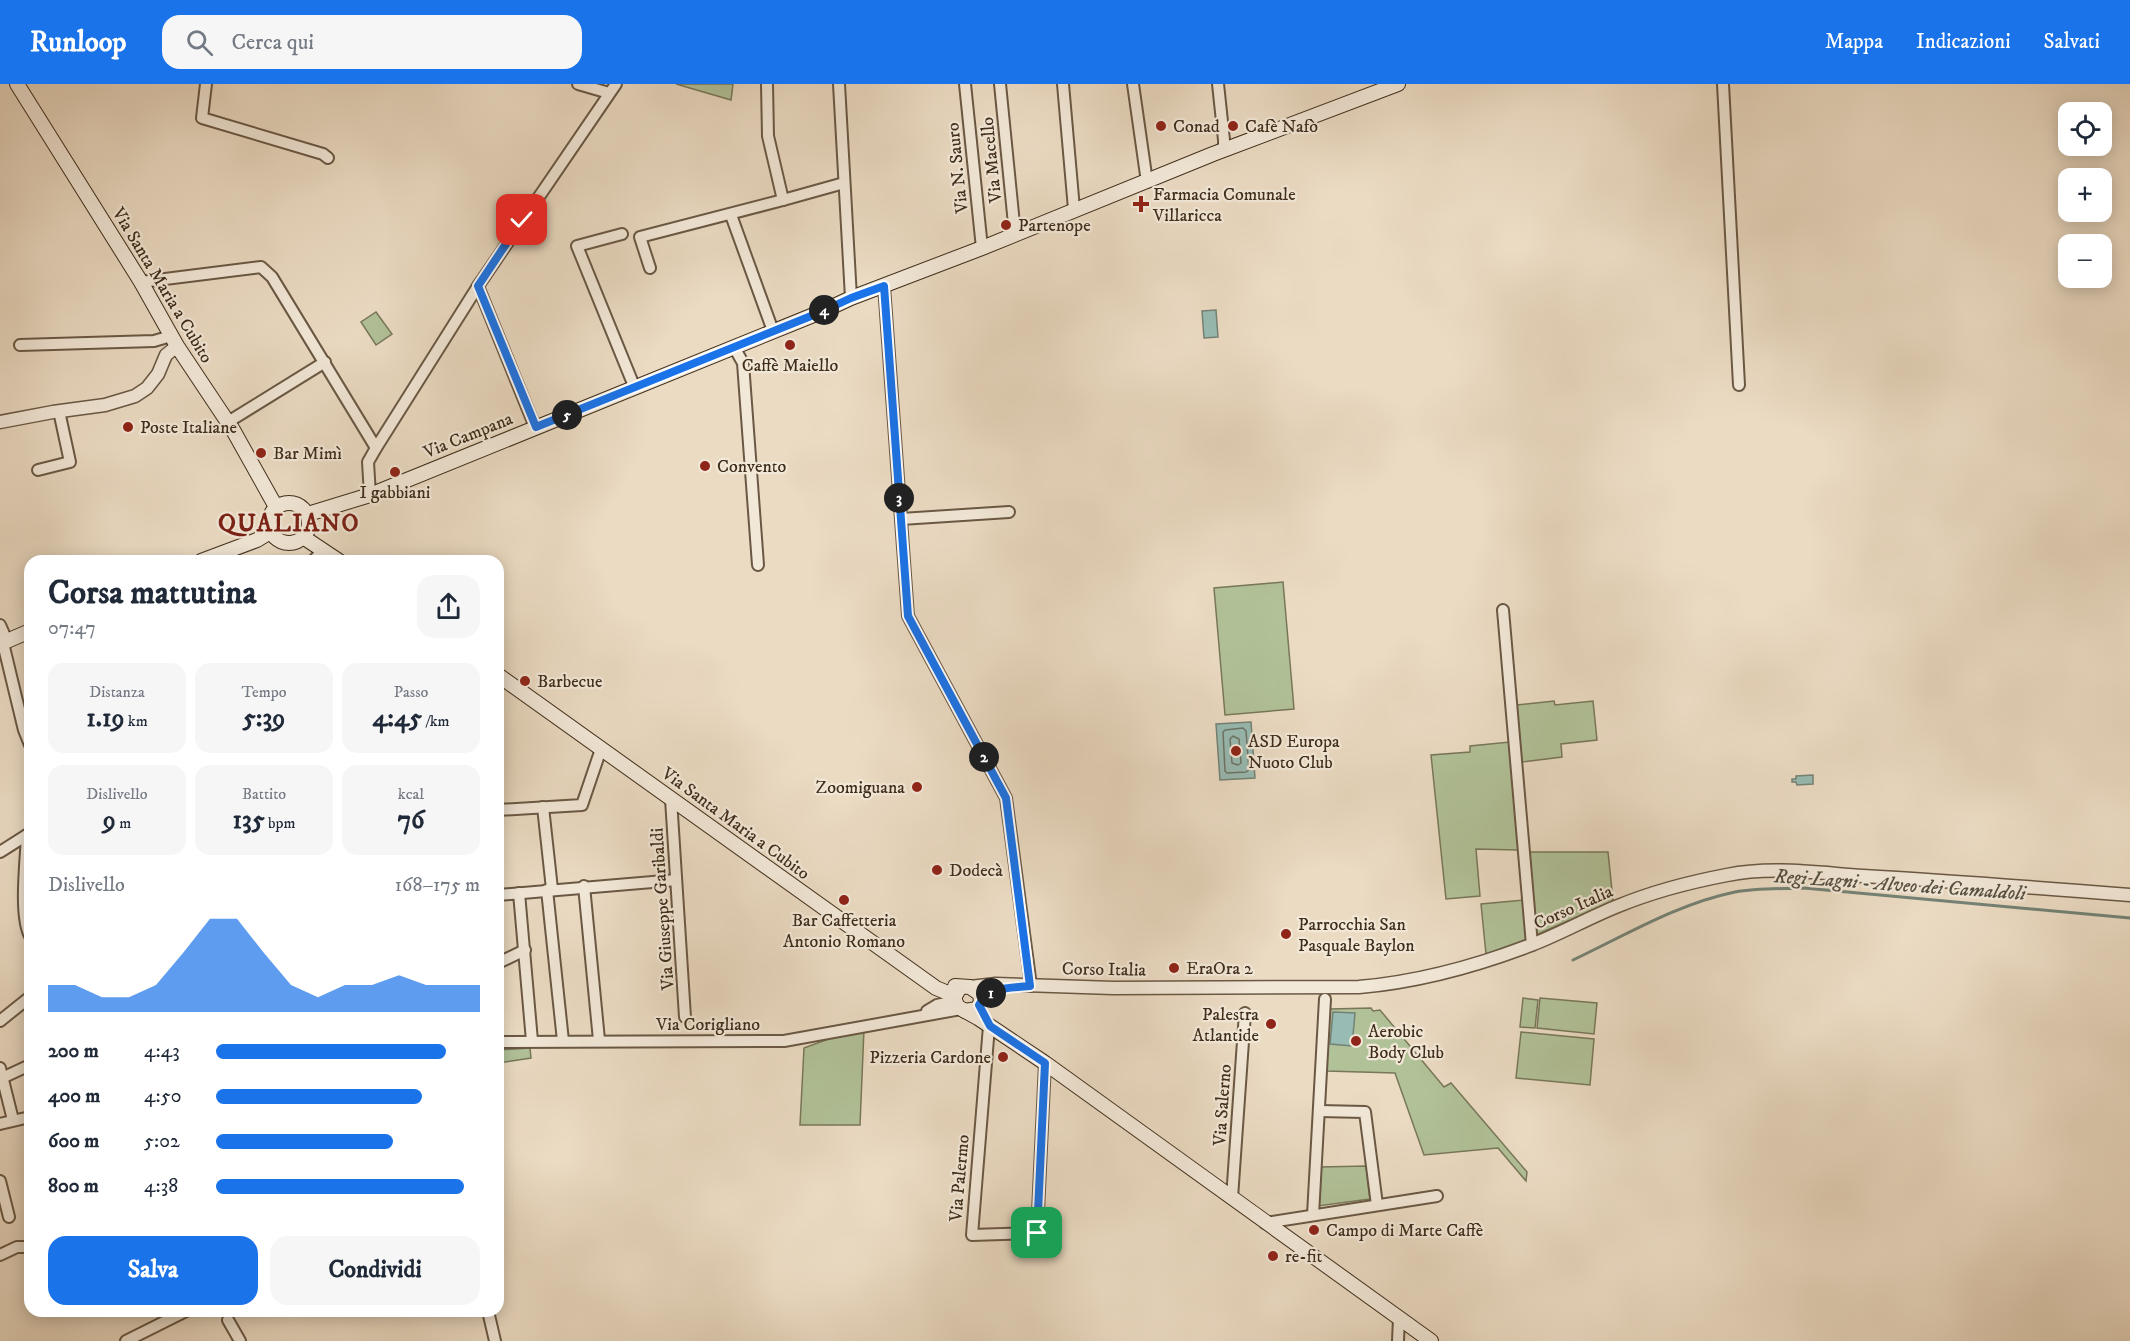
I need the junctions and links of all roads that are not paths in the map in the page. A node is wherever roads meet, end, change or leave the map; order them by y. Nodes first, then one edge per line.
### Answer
1 (17, 84) edge
2 (206, 84) edge
3 (578, 84) edge
4 (767, 84) edge
5 (839, 84) edge
6 (965, 84) edge
7 (1000, 84) edge
8 (1063, 84) edge
9 (1133, 84) edge
10 (1218, 84) edge
11 (1398, 84) edge
12 (1723, 84) edge
13 (613, 89) edge
14 (1224, 150) junction
15 (328, 158) dead end
16 (1147, 182) junction
17 (844, 183) junction
18 (783, 200) junction
19 (1074, 209) junction
20 (731, 215) junction
21 (622, 234) dead end
22 (1015, 234) junction
23 (982, 248) junction
24 (650, 268) dead end
25 (141, 282) junction
26 (478, 286) junction
27 (884, 286) junction
28 (851, 298) junction
29 (773, 331) junction
30 (174, 341) junction
31 (20, 345) dead end
32 (734, 347) junction
33 (325, 362) junction
34 (1739, 385) dead end
35 (634, 386) junction
36 (59, 411) junction
37 (0, 422) edge
38 (228, 422) junction
39 (536, 427) junction
40 (376, 448) junction
41 (38, 470) dead end
42 (369, 495) junction
43 (276, 507) junction
44 (1009, 512) dead end
45 (308, 514) junction
46 (901, 519) junction
47 (270, 532) junction
48 (303, 537) junction
49 (323, 550) junction
50 (217, 555) edge
51 (318, 555) edge
52 (330, 555) edge
53 (758, 565) dead end
54 (1503, 610) dead end
55 (0, 625) edge
56 (24, 634) edge
57 (3, 643) edge
58 (504, 679) edge
59 (24, 730) edge
60 (601, 749) junction
61 (671, 799) junction
62 (543, 807) junction
63 (504, 810) edge
64 (24, 837) edge
65 (0, 852) edge
66 (676, 880) junction
67 (584, 886) junction
68 (549, 890) junction
69 (519, 893) junction
70 (504, 894) edge
71 (2130, 895) edge
72 (1532, 945) junction
73 (525, 950) junction
74 (504, 960) edge
75 (916, 974) junction
76 (1030, 986) junction
77 (936, 988) junction
78 (961, 998) junction
79 (1325, 999) dead end
80 (24, 1002) edge
81 (980, 1004) junction
82 (937, 1005) junction
83 (1245, 1013) dead end
84 (915, 1016) junction
85 (686, 1017) dead end
86 (0, 1020) edge
87 (990, 1026) junction
88 (599, 1040) junction
89 (532, 1041) junction
90 (563, 1041) junction
91 (504, 1042) edge
92 (1045, 1063) junction
93 (24, 1067) edge
94 (1, 1073) edge
95 (1318, 1111) junction
96 (24, 1118) edge
97 (13, 1120) junction
98 (0, 1124) edge
99 (0, 1181) edge
100 (1437, 1196) dead end
101 (1232, 1198) junction
102 (1377, 1205) junction
103 (1312, 1215) junction
104 (9, 1217) dead end
105 (1265, 1223) junction
106 (24, 1247) edge
107 (0, 1255) edge
108 (174, 1317) edge
109 (489, 1317) edge
110 (1399, 1318) junction
111 (228, 1320) dead end
112 (126, 1341) edge
113 (240, 1341) edge
114 (495, 1341) edge
115 (1398, 1341) edge
116 (1431, 1341) edge

1 - 25 main road, Via Santa Maria a Cubito
2 - 15 street
3 - 13 street
4 - 18 street
5 - 17 street
6 - 23 street, Via N. Sauro
7 - 22 street, Via Macello
8 - 19 street
9 - 16 street
10 - 14 street
11 - 14 main road, Via Campana
12 - 34 street
13 - 26 street
14 - 16 main road, Via Campana
16 - 19 main road, Via Campana
17 - 18 street
17 - 28 street
18 - 20 street
19 - 22 main road, Via Campana
20 - 24 street
20 - 29 street
21 - 35 street
22 - 23 main road, Via Campana
23 - 27 main road, Via Campana
25 - 30 main road, Via Santa Maria a Cubito
25 - 33 street
26 - 39 street
26 - 40 street
27 - 28 main road, Via Campana
27 - 46 street
28 - 29 main road, Via Campana
29 - 32 main road, Via Campana
30 - 31 street, Via Santa Maria a Cubito
30 - 36 street
30 - 38 main road, Via Santa Maria a Cubito
32 - 35 main road, Via Campana
32 - 53 street
33 - 38 street
33 - 40 street
35 - 39 main road, Via Campana
36 - 37 street
36 - 41 street
38 - 43 main road, Via Santa Maria a Cubito
39 - 42 main road, Via Campana
40 - 42 street
42 - 45 main road, Via Campana
43 - 45 main road
43 - 47 main road
44 - 46 street
45 - 48 main road
46 - 76 street
47 - 48 main road
47 - 50 main road
48 - 49 main road
49 - 51 street
49 - 52 main road
54 - 72 street
55 - 57 street
56 - 57 main road
57 - 59 street
58 - 60 main road, Via Santa Maria a Cubito
60 - 61 main road, Via Santa Maria a Cubito
60 - 62 street
61 - 66 street, Via Giuseppe Garibaldi
61 - 75 main road, Via Santa Maria a Cubito
62 - 63 street
62 - 68 street
64 - 65 street
66 - 67 street
66 - 85 street, Via Giuseppe Garibaldi
67 - 68 street
67 - 88 street
68 - 69 street
68 - 90 street
69 - 70 street
69 - 73 street
71 - 72 street, Corso Italia
72 - 76 street, Corso Italia
73 - 74 street
73 - 89 street
75 - 77 main road, Via Santa Maria a Cubito
75 - 78 main road
76 - 78 street
76 - 81 street
77 - 78 main road, Via Santa Maria a Cubito
77 - 82 street
78 - 81 main road
78 - 81 main road
78 - 82 street
78 - 84 street
78 - 87 main road
79 - 95 street
80 - 86 street
81 - 87 main road
82 - 84 street
83 - 101 street, Via Salerno
84 - 88 street, Via Corigliano
87 - 92 main road
87 - 92 street, Via Palermo
88 - 90 street, Via Corigliano
89 - 90 street, Via Corigliano
89 - 91 street, Via Corigliano
92 - 101 main road
93 - 94 street
94 - 97 street
95 - 102 street
95 - 103 street
96 - 97 street
97 - 98 street
99 - 104 street
100 - 102 street
101 - 105 main road
102 - 103 street
103 - 105 street
105 - 110 main road
106 - 107 street
108 - 112 street
109 - 114 street
110 - 115 street
110 - 116 main road
111 - 113 street

